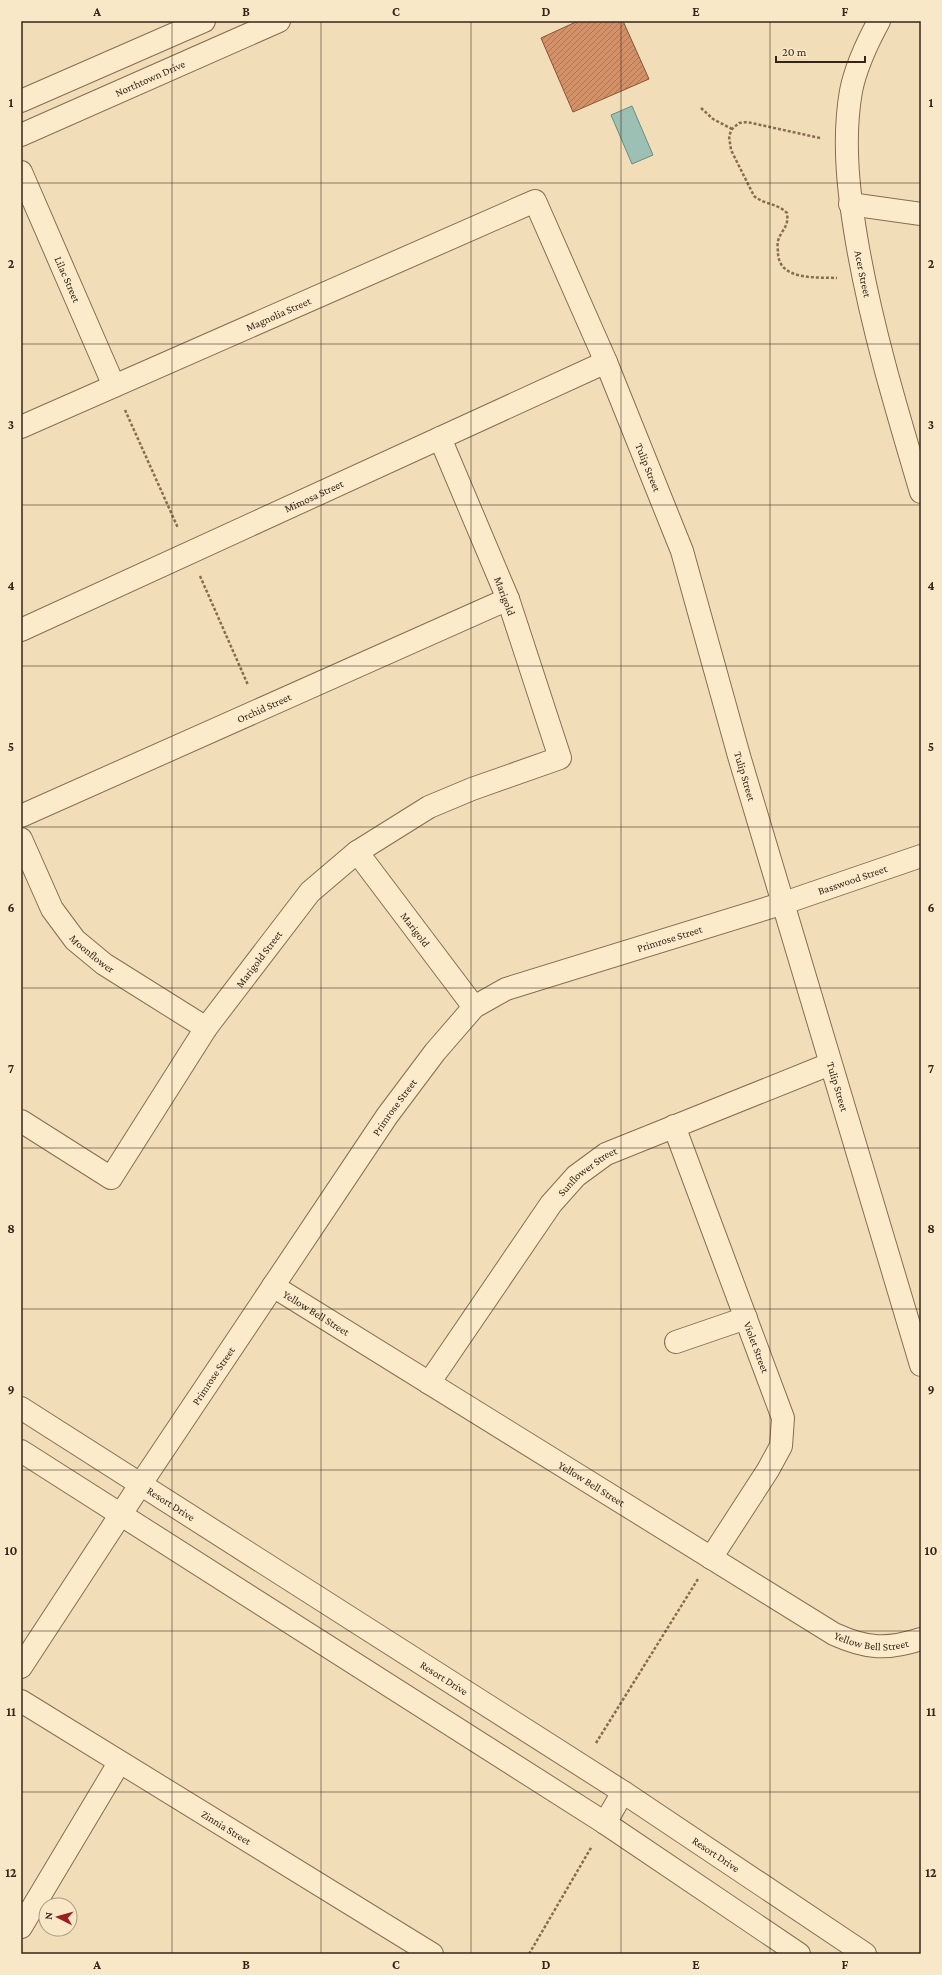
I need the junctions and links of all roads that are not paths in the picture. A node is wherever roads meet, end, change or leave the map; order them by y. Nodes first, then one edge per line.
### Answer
1 (204, 21) edge
2 (279, 21) edge
3 (879, 21) edge
4 (21, 101) edge
5 (21, 135) edge
6 (21, 172) edge
7 (535, 201) joint
8 (850, 204) junction
9 (921, 214) edge
10 (606, 362) junction
11 (114, 386) junction
12 (21, 427) edge
13 (440, 438) junction
14 (921, 492) edge
15 (508, 599) junction
16 (21, 630) edge
17 (560, 758) joint
18 (21, 816) edge
19 (21, 839) edge
20 (357, 852) junction
21 (921, 856) edge
22 (784, 903) junction
23 (474, 1007) junction
24 (206, 1028) junction
25 (830, 1064) junction
26 (21, 1121) edge
27 (674, 1126) junction
28 (272, 1286) junction
29 (746, 1318) junction
30 (676, 1342) dead end
31 (921, 1364) edge
32 (429, 1383) junction
33 (21, 1408) edge
34 (21, 1451) edge
35 (140, 1485) junction
36 (120, 1516) junction
37 (711, 1558) junction
38 (921, 1639) edge
39 (21, 1667) edge
40 (21, 1701) edge
41 (119, 1762) junction
42 (623, 1792) junction
43 (605, 1823) junction
44 (21, 1927) edge
45 (432, 1954) edge
46 (799, 1954) edge
47 (865, 1954) edge

1 - 4 street
2 - 5 street, Northtown Drive
3 - 8 street, Acer Street
6 - 11 street, Lilac Street
7 - 10 street, Tulip Street
7 - 11 street, Magnolia Street
8 - 9 street
8 - 14 street, Acer Street
10 - 13 street, Mimosa Street
10 - 22 street, Tulip Street
11 - 12 street, Magnolia Street
13 - 15 street, Marigold
13 - 16 street, Mimosa Street
15 - 17 street, Marigold
15 - 18 street, Orchid Street
17 - 20 street, Marigold Street
19 - 24 street, Moonflower
20 - 23 street, Marigold
20 - 24 street, Marigold Street
21 - 22 street, Basswood Street
22 - 23 street, Primrose Street
22 - 25 street, Tulip Street
23 - 28 street, Primrose Street
24 - 26 street, Marigold Street
25 - 27 street, Sunflower Street
25 - 31 street, Tulip Street
27 - 29 street, Violet Street
27 - 32 street, Sunflower Street
28 - 32 street, Yellow Bell Street
28 - 35 street, Primrose Street
29 - 30 street
29 - 37 street, Violet Street
32 - 37 street, Yellow Bell Street
33 - 35 street, Resort Drive
34 - 36 street
35 - 36 street, Primrose Street
35 - 42 street, Resort Drive
36 - 39 street
36 - 43 street
37 - 38 street, Yellow Bell Street
40 - 41 street, Zinnia Street
41 - 44 street
41 - 45 street, Zinnia Street
42 - 43 street
42 - 47 street, Resort Drive
43 - 46 street

